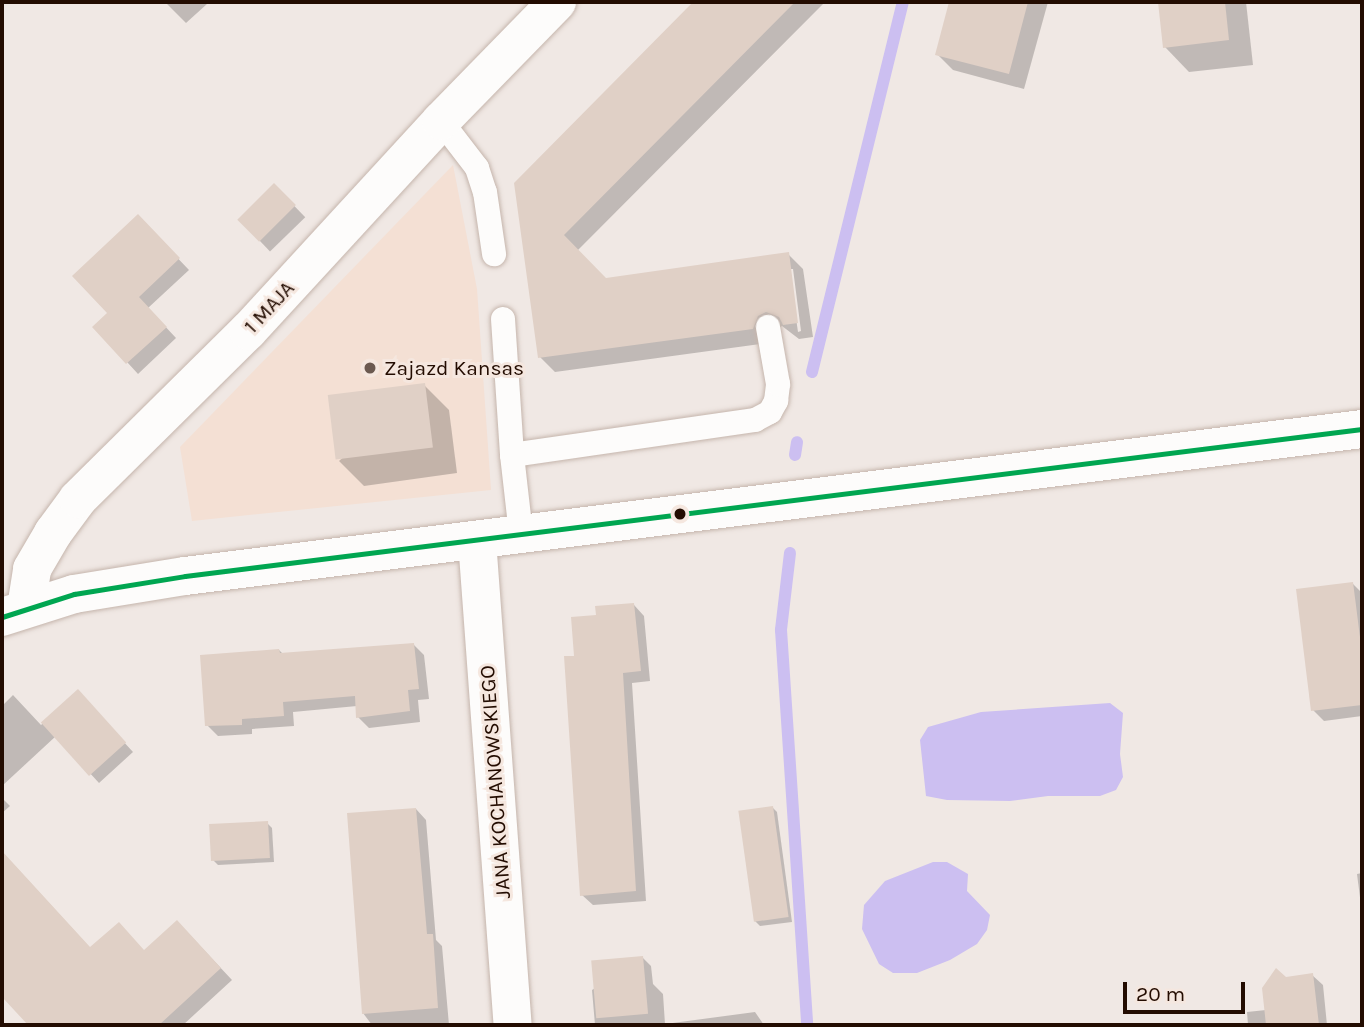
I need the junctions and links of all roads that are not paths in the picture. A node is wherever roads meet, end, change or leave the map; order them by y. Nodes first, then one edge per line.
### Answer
1 (557, 2) edge
2 (441, 121) junction
3 (494, 254) dead end
4 (503, 319) dead end
5 (768, 327) dead end
6 (1362, 429) edge
7 (512, 455) junction
8 (521, 534) junction
9 (477, 540) junction
10 (14, 613) edge
11 (513, 1025) edge

1 - 2 street, 1 MAJA
2 - 3 lane
2 - 10 street, 1 MAJA
4 - 7 lane
5 - 7 lane
6 - 8 street
7 - 8 lane
8 - 9 street
9 - 10 street
9 - 11 street, JANA KOCHANOWSKIEGO

